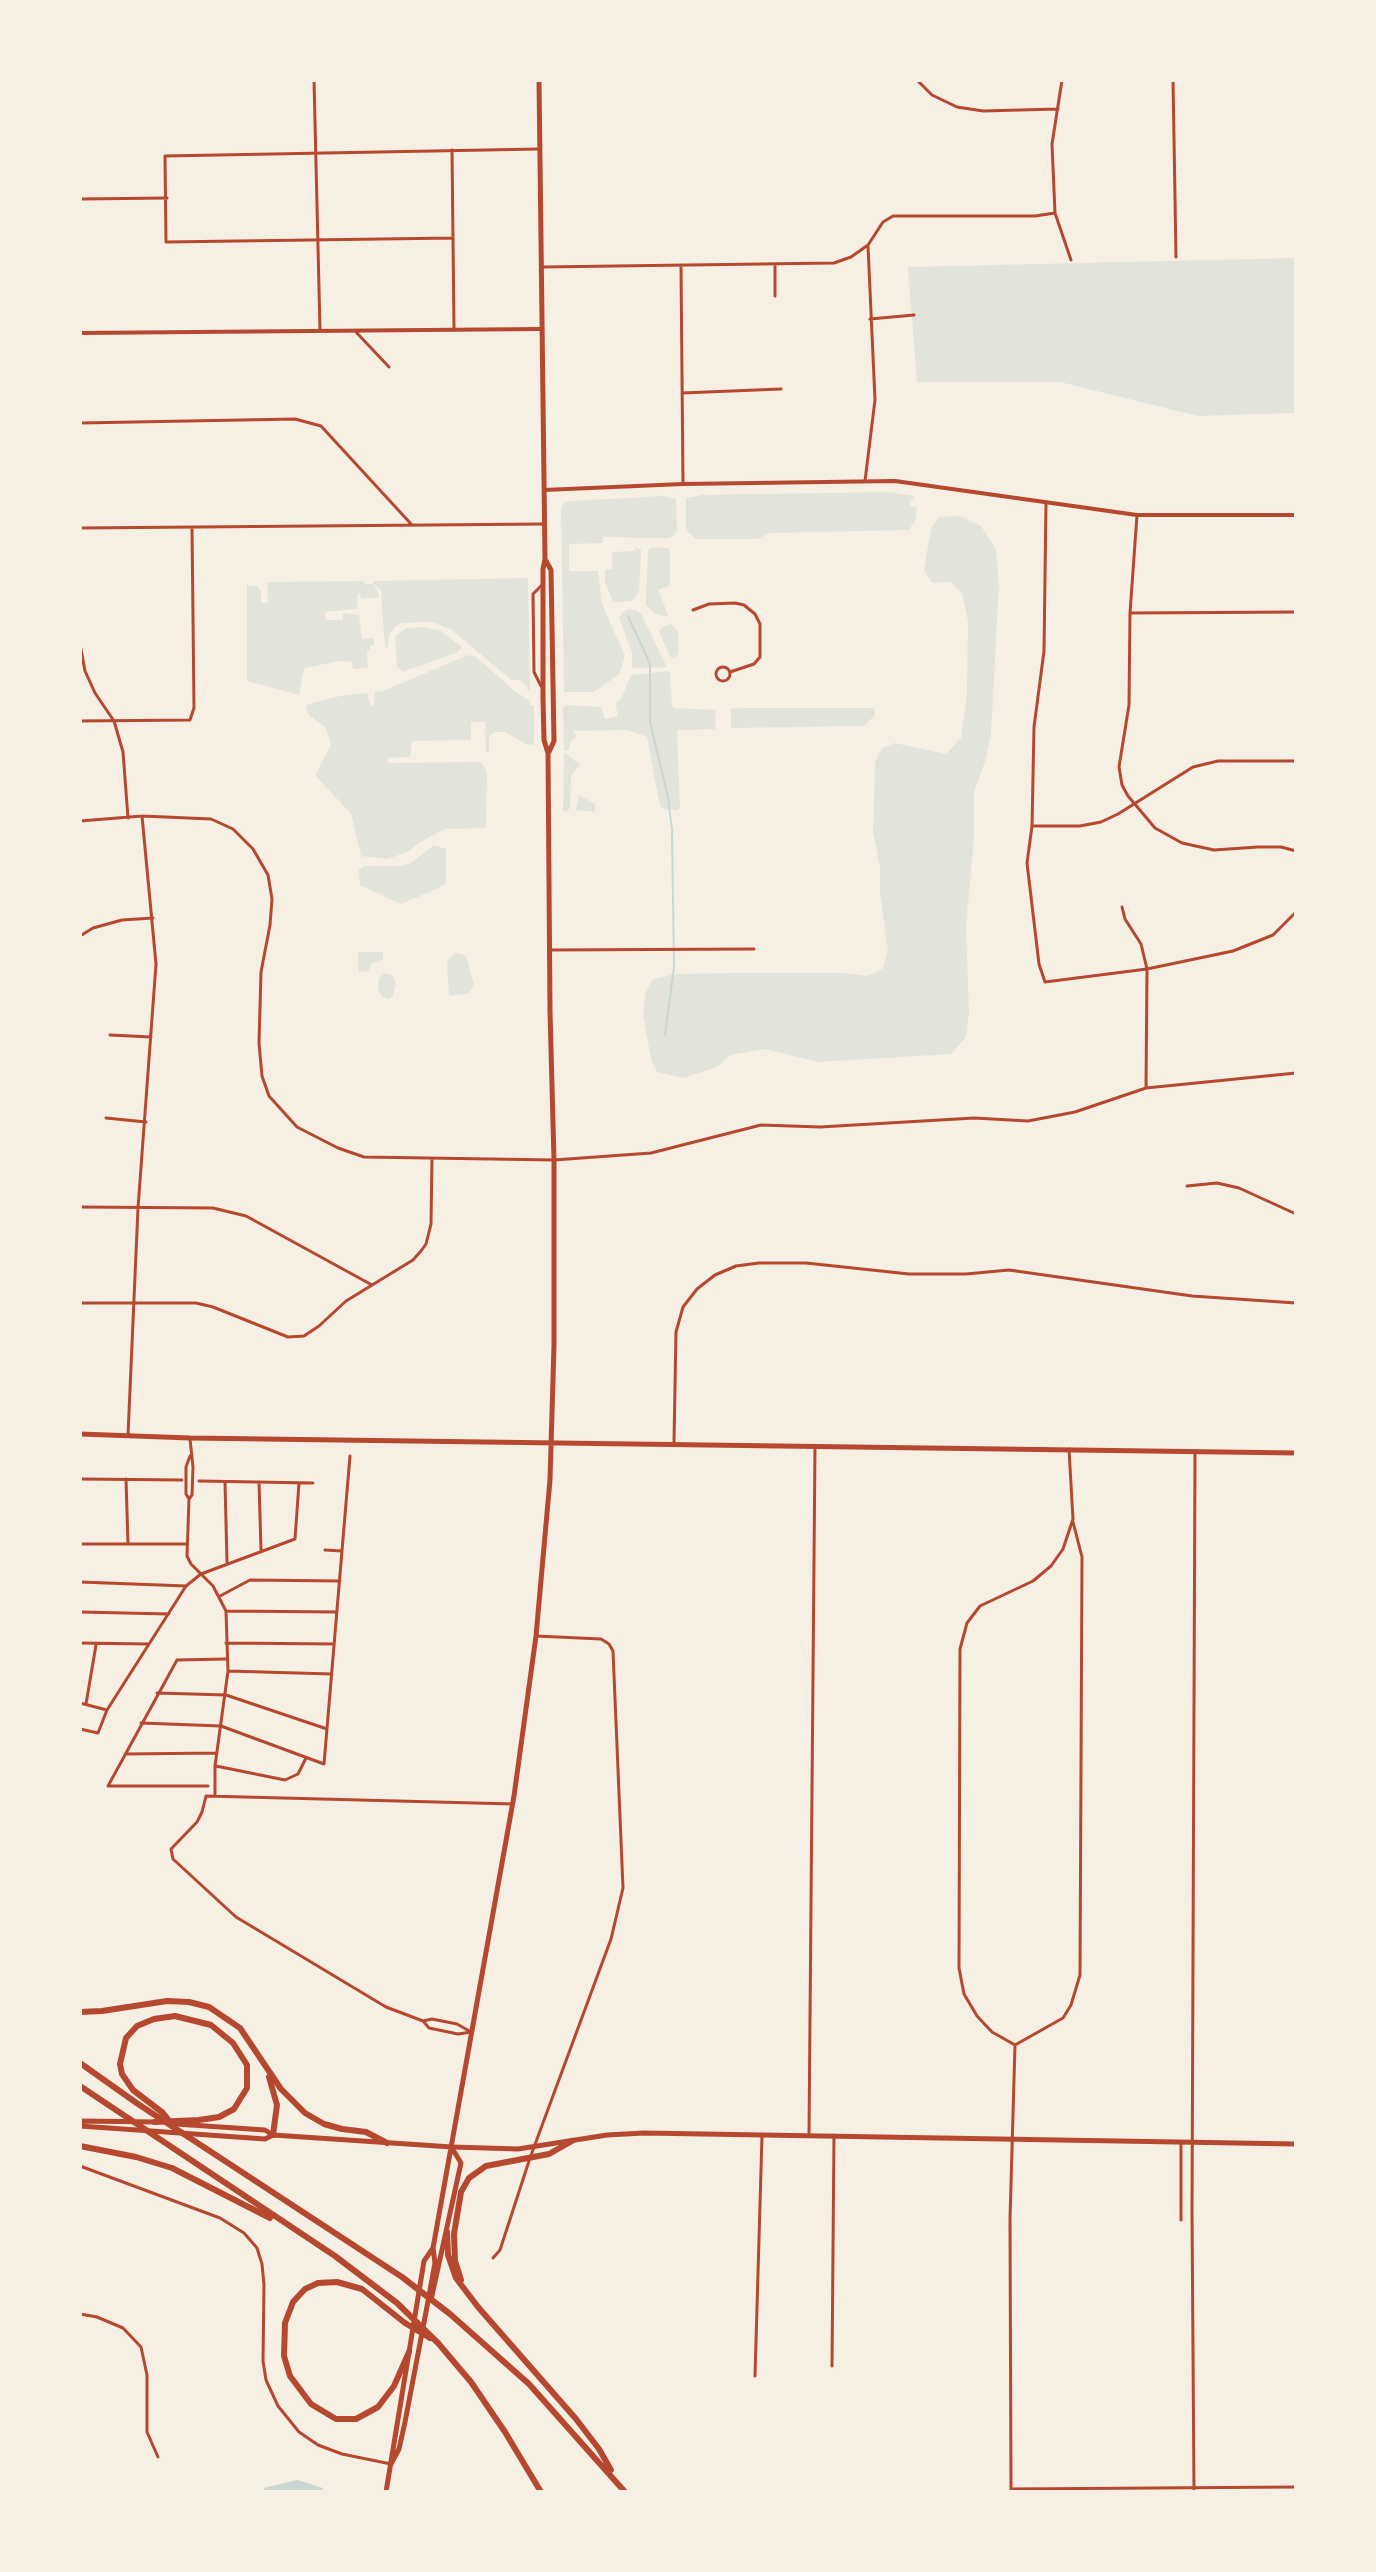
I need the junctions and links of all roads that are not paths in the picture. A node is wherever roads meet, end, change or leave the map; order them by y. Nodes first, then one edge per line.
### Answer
1 (314, 80) edge
2 (539, 80) edge
3 (917, 80) edge
4 (1062, 80) edge
5 (1173, 80) edge
6 (1058, 109) junction
7 (539, 149) junction
8 (452, 150) junction
9 (317, 153) junction
10 (167, 198) junction
11 (80, 199) edge
12 (1055, 213) junction
13 (453, 238) junction
14 (319, 241) junction
15 (868, 245) junction
16 (1176, 257) dead end
17 (1071, 260) dead end
18 (775, 264) junction
19 (681, 265) junction
20 (541, 267) junction
21 (775, 296) dead end
22 (914, 315) dead end
23 (870, 319) junction
24 (454, 329) junction
25 (541, 329) junction
26 (320, 330) junction
27 (354, 330) junction
28 (80, 333) edge
29 (389, 367) dead end
30 (781, 389) dead end
31 (682, 393) junction
32 (80, 423) edge
33 (865, 481) junction
34 (683, 484) junction
35 (80, 487) edge
36 (544, 490) junction
37 (1046, 501) junction
38 (1137, 515) junction
39 (1296, 515) edge
40 (544, 524) junction
41 (412, 525) junction
42 (192, 527) junction
43 (81, 528) edge
44 (545, 559) junction
45 (543, 584) junction
46 (693, 610) dead end
47 (1296, 612) edge
48 (1130, 613) junction
49 (730, 672) dead end
50 (543, 688) junction
51 (80, 721) edge
52 (114, 721) junction
53 (548, 753) junction
54 (1296, 761) edge
55 (1135, 805) junction
56 (142, 816) junction
57 (128, 818) junction
58 (80, 821) edge
59 (1032, 826) junction
60 (1296, 851) edge
61 (1122, 907) dead end
62 (1296, 912) edge
63 (153, 918) junction
64 (80, 936) edge
65 (754, 949) dead end
66 (550, 950) junction
67 (1147, 969) junction
68 (110, 1035) dead end
69 (151, 1037) junction
70 (1296, 1073) edge
71 (1146, 1088) junction
72 (106, 1118) dead end
73 (146, 1122) junction
74 (432, 1159) junction
75 (554, 1160) junction
76 (1187, 1186) dead end
77 (80, 1207) edge
78 (138, 1208) junction
79 (1296, 1214) edge
80 (372, 1285) junction
81 (80, 1303) edge
82 (1296, 1303) edge
83 (132, 1304) junction
84 (80, 1434) edge
85 (128, 1435) junction
86 (190, 1438) junction
87 (551, 1441) junction
88 (674, 1443) junction
89 (815, 1445) junction
90 (1069, 1449) junction
91 (1195, 1452) junction
92 (1296, 1453) edge
93 (190, 1455) junction
94 (350, 1456) dead end
95 (126, 1478) junction
96 (80, 1479) edge
97 (184, 1480) junction
98 (192, 1481) junction
99 (199, 1481) dead end
100 (225, 1481) junction
101 (259, 1482) junction
102 (299, 1483) junction
103 (313, 1483) dead end
104 (189, 1499) junction
105 (1073, 1519) junction
106 (80, 1544) edge
107 (128, 1544) junction
108 (187, 1544) junction
109 (261, 1550) junction
110 (325, 1550) dead end
111 (342, 1551) junction
112 (227, 1562) junction
113 (201, 1574) junction
114 (340, 1581) junction
115 (80, 1582) edge
116 (186, 1586) junction
117 (220, 1597) junction
118 (226, 1611) junction
119 (80, 1612) edge
120 (337, 1612) junction
121 (169, 1614) junction
122 (536, 1636) junction
123 (80, 1643) edge
124 (96, 1643) junction
125 (225, 1643) junction
126 (148, 1644) junction
127 (334, 1644) junction
128 (228, 1659) junction
129 (228, 1671) junction
130 (331, 1674) junction
131 (157, 1693) junction
132 (226, 1695) junction
133 (80, 1703) edge
134 (86, 1704) junction
135 (107, 1710) junction
136 (141, 1723) junction
137 (221, 1726) junction
138 (80, 1729) edge
139 (327, 1729) junction
140 (217, 1753) junction
141 (125, 1754) junction
142 (306, 1758) junction
143 (215, 1766) junction
144 (208, 1786) dead end
145 (215, 1796) junction
146 (513, 1804) junction
147 (80, 2012) edge
148 (423, 2021) junction
149 (471, 2032) junction
150 (1015, 2045) junction
151 (260, 2057) junction
152 (80, 2063) edge
153 (80, 2086) edge
154 (155, 2122) junction
155 (80, 2123) edge
156 (174, 2127) junction
157 (762, 2133) junction
158 (809, 2134) junction
159 (273, 2135) junction
160 (834, 2135) junction
161 (1012, 2138) junction
162 (572, 2141) junction
163 (387, 2143) junction
164 (1181, 2143) junction
165 (1193, 2144) junction
166 (1296, 2144) edge
167 (80, 2146) edge
168 (452, 2147) junction
169 (534, 2148) junction
170 (530, 2158) junction
171 (1181, 2164) junction
172 (1193, 2164) junction
173 (80, 2166) edge
174 (1181, 2220) dead end
175 (447, 2232) junction
176 (305, 2237) junction
177 (433, 2248) junction
178 (493, 2258) dead end
179 (464, 2287) junction
180 (426, 2312) junction
181 (80, 2314) edge
182 (438, 2343) junction
183 (409, 2352) junction
184 (832, 2366) dead end
185 (755, 2376) dead end
186 (158, 2457) dead end
187 (391, 2464) junction
188 (618, 2483) junction
189 (1296, 2487) edge
190 (1194, 2490) edge
191 (1011, 2491) edge
192 (386, 2492) edge
193 (541, 2492) edge
194 (625, 2492) edge

1 - 9 street
2 - 7 main road
3 - 6 street
4 - 6 street
5 - 16 street
6 - 12 street
7 - 8 street
7 - 20 main road
8 - 9 street
8 - 13 street
9 - 10 street
9 - 14 street
10 - 11 street
10 - 14 street
12 - 15 street
12 - 17 street
13 - 14 street
13 - 24 street
14 - 26 street
15 - 18 street
15 - 23 street
18 - 19 street
18 - 21 street
19 - 20 street
19 - 31 street
20 - 25 main road
22 - 23 street
23 - 33 street
24 - 25 street
24 - 27 street
25 - 36 main road
26 - 27 street
26 - 28 street
27 - 29 street
30 - 31 street
31 - 34 street
32 - 41 street
33 - 34 street
33 - 37 street
34 - 36 street
35 - 43 street
36 - 40 main road
37 - 38 street
37 - 59 street
38 - 39 street
38 - 48 street
40 - 41 street
40 - 44 main road
41 - 42 street
42 - 43 street
42 - 52 street
43 - 52 street
44 - 45 main road
44 - 53 main road
45 - 50 main road
45 - 50 street
46 - 49 street
47 - 48 street
48 - 55 street
50 - 53 main road
51 - 52 street
52 - 57 street
53 - 66 main road
54 - 55 street
55 - 59 street
55 - 60 street
56 - 57 street
56 - 63 street
56 - 74 street
57 - 58 street
59 - 67 street
61 - 67 street
62 - 67 street
63 - 64 street
63 - 69 street
65 - 66 street
66 - 75 main road
67 - 71 street
68 - 69 street
69 - 73 street
70 - 71 street
71 - 75 street
72 - 73 street
73 - 78 street
74 - 75 street
74 - 80 street
75 - 87 main road
76 - 79 street
77 - 78 street
78 - 80 street
78 - 83 street
80 - 83 street
81 - 83 street
82 - 88 street
83 - 85 street
84 - 85 main road
85 - 86 main road
86 - 87 main road
86 - 93 street
87 - 88 main road
87 - 122 main road
88 - 89 main road
89 - 90 main road
89 - 158 street
90 - 91 main road
90 - 105 street
91 - 92 main road
91 - 165 street
93 - 97 street
93 - 98 street
94 - 111 street
95 - 96 street
95 - 97 street
95 - 107 street
97 - 98 street
97 - 104 street
98 - 104 street
99 - 100 street
100 - 101 street
100 - 112 street
101 - 102 street
101 - 109 street
102 - 103 street
102 - 109 street
104 - 108 street
105 - 150 street
105 - 150 street
106 - 107 street
107 - 108 street
108 - 113 street
109 - 112 street
110 - 111 street
111 - 114 street
112 - 113 street
113 - 116 street
113 - 117 street
114 - 117 street
114 - 120 street
115 - 116 street
116 - 121 street
117 - 118 street
118 - 120 street
118 - 125 street
119 - 121 street
120 - 127 street
121 - 126 street
122 - 146 main road
122 - 169 street
123 - 124 street
124 - 126 street
124 - 134 street
125 - 127 street
125 - 128 street
126 - 135 street
127 - 130 street
128 - 129 street
128 - 131 street
129 - 130 street
129 - 132 street
130 - 139 street
131 - 132 street
131 - 136 street
132 - 137 street
132 - 139 street
133 - 134 street
134 - 135 street
135 - 138 street
136 - 137 street
136 - 141 street
137 - 140 street
137 - 142 street
139 - 142 street
140 - 141 street
140 - 143 street
141 - 144 street
142 - 143 street
143 - 145 street
145 - 146 street
145 - 148 street
146 - 149 main road
147 - 151 highway
148 - 149 street
148 - 149 street
149 - 168 main road
150 - 161 street
151 - 159 highway
151 - 163 highway
152 - 156 highway
153 - 176 highway
154 - 155 main road
154 - 156 highway
154 - 159 main road
155 - 159 main road
156 - 188 highway
157 - 158 main road
157 - 162 main road
157 - 185 street
158 - 160 main road
159 - 163 main road
160 - 161 main road
160 - 184 street
161 - 164 main road
161 - 191 street
162 - 169 main road
162 - 170 highway
163 - 168 main road
164 - 165 main road
164 - 171 street
165 - 166 main road
165 - 172 street
167 - 176 highway
168 - 169 main road
168 - 175 main road
168 - 177 main road
169 - 170 street
170 - 178 street
170 - 179 highway
171 - 172 street
171 - 174 street
172 - 190 street
173 - 187 street
175 - 179 highway
175 - 180 main road
176 - 182 highway
177 - 180 main road
177 - 183 main road
179 - 188 highway
180 - 187 main road
181 - 186 street
182 - 183 highway
182 - 193 highway
183 - 187 main road
187 - 192 main road
188 - 194 highway
189 - 190 street
190 - 191 street

